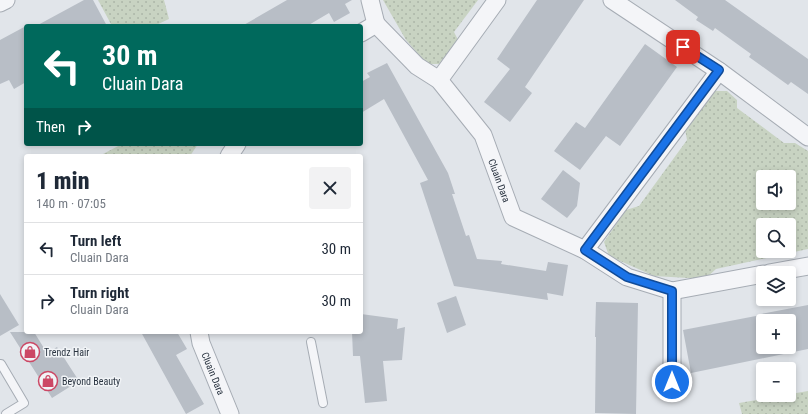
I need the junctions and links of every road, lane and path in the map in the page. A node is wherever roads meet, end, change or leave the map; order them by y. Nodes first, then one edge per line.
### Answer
1 (6, 0) edge
2 (370, 0) edge
3 (497, 0) edge
4 (612, 0) edge
5 (0, 3) edge
6 (376, 24) junction
7 (363, 31) edge
8 (719, 70) junction
9 (439, 80) junction
10 (808, 137) edge
11 (585, 250) junction
12 (808, 266) edge
13 (796, 268) edge
14 (756, 275) edge
15 (672, 291) junction
16 (199, 334) edge
17 (311, 342) dead end
18 (0, 364) edge
19 (672, 382) dead end
20 (323, 403) dead end
21 (6, 414) edge
22 (230, 414) edge

1 - 5 street
2 - 6 street
3 - 9 street
4 - 8 street
6 - 7 street
6 - 9 street, Cluain Dara
8 - 10 street
8 - 11 street
9 - 11 street, Cluain Dara
11 - 15 street, Cluain Dara
12 - 13 street
14 - 15 street, Cluain Dara
15 - 19 street
16 - 22 street, Cluain Dara
17 - 20 lane
18 - 21 lane

